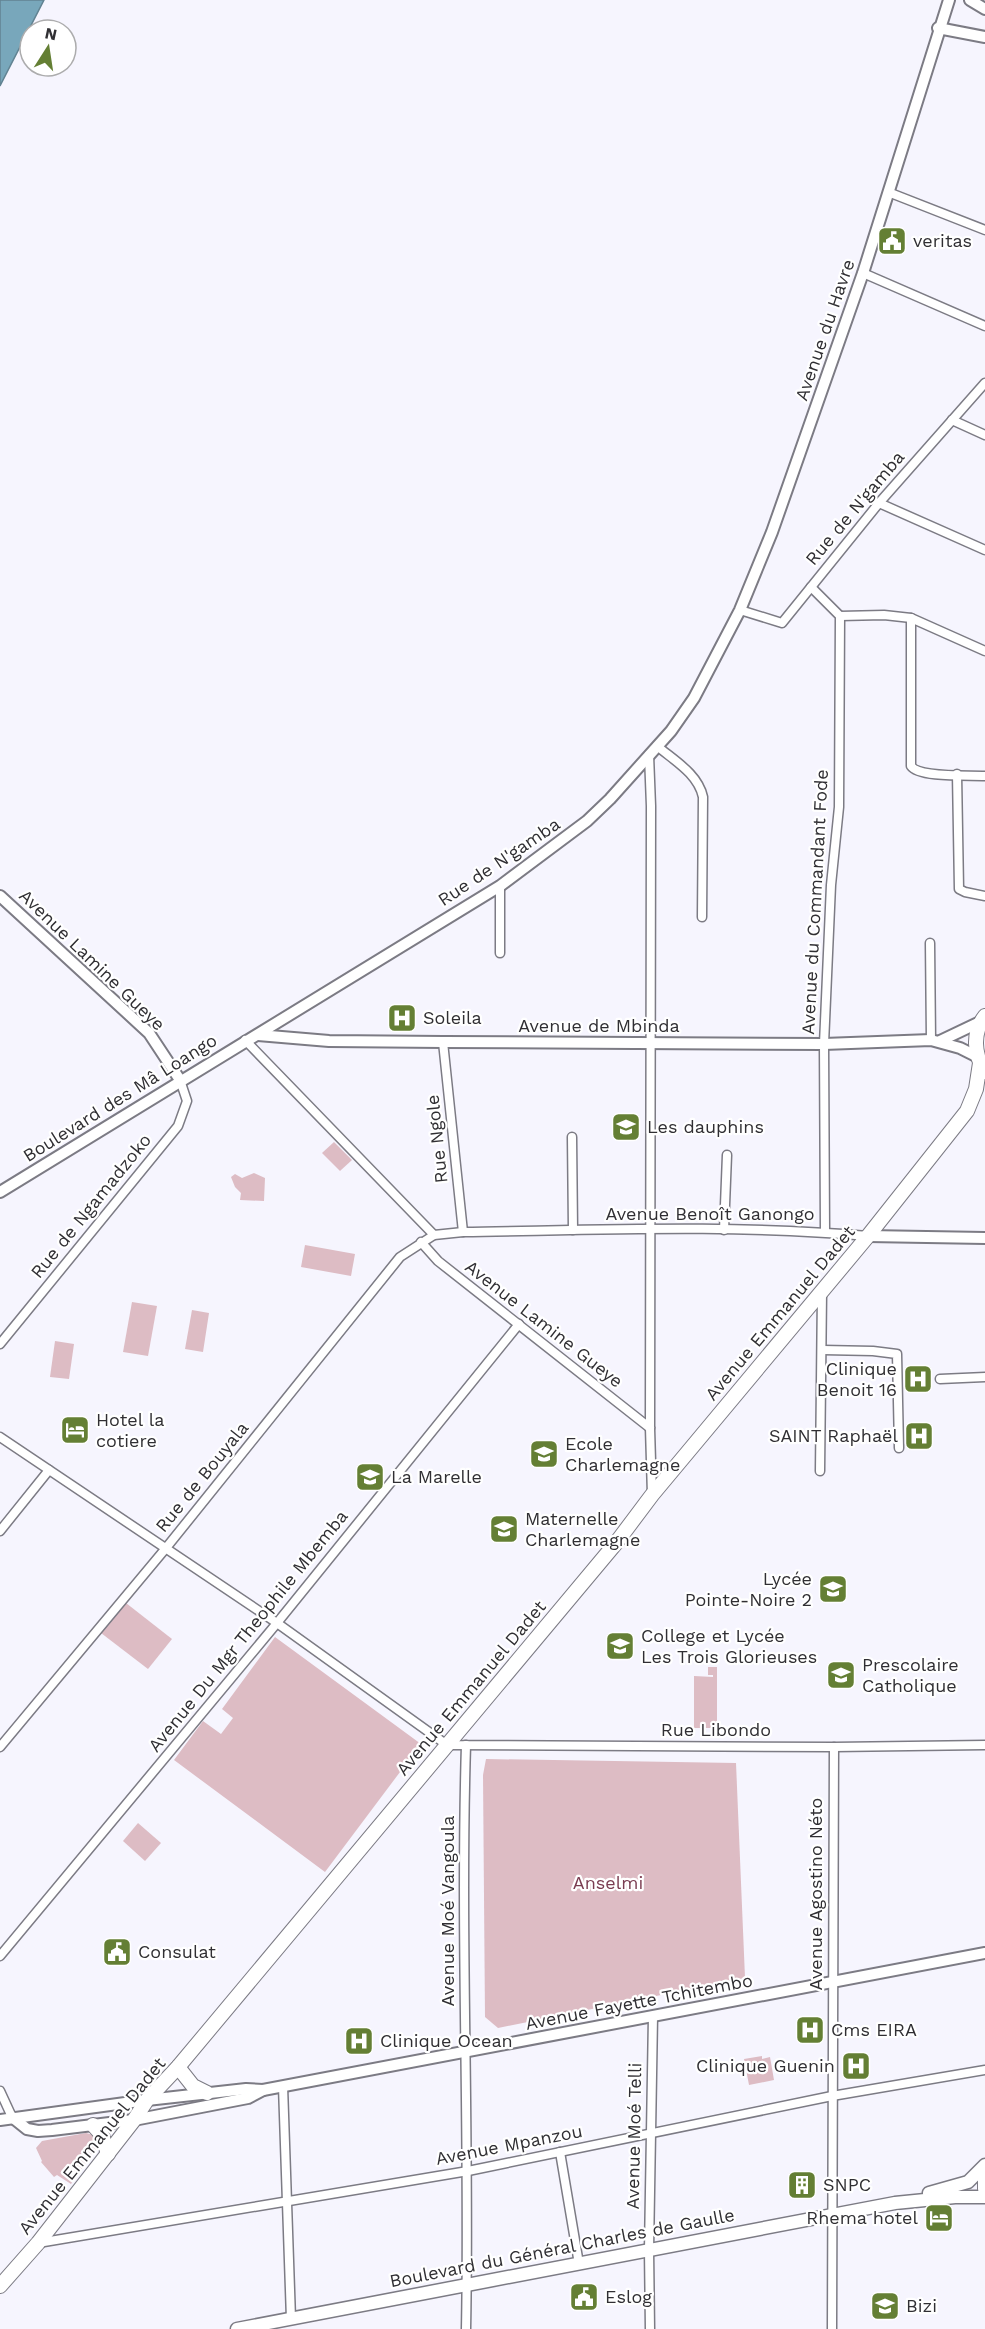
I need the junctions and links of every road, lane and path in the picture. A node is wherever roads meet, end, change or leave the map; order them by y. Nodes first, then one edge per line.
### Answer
1 (949, 0) edge
2 (970, 0) edge
3 (985, 9) edge
4 (938, 28) junction
5 (985, 37) edge
6 (888, 192) junction
7 (985, 230) edge
8 (863, 273) junction
9 (985, 326) edge
10 (985, 383) edge
11 (952, 420) junction
12 (985, 435) edge
13 (879, 502) junction
14 (985, 550) edge
15 (811, 586) junction
16 (740, 610) junction
17 (840, 616) junction
18 (911, 618) junction
19 (985, 651) edge
20 (712, 664) joint
21 (657, 746) junction
22 (649, 755) junction
23 (957, 774) junction
24 (985, 776) edge
25 (500, 886) junction
26 (0, 896) edge
27 (985, 896) edge
28 (702, 917) dead end
29 (930, 943) dead end
30 (500, 953) dead end
31 (983, 1019) edge
32 (258, 1035) junction
33 (245, 1040) junction
34 (936, 1041) junction
35 (443, 1042) junction
36 (651, 1043) junction
37 (824, 1044) junction
38 (981, 1064) edge
39 (180, 1080) junction
40 (985, 1098) edge
41 (967, 1111) junction
42 (572, 1137) dead end
43 (727, 1155) dead end
44 (0, 1192) edge
45 (650, 1229) junction
46 (573, 1230) junction
47 (724, 1230) junction
48 (463, 1232) junction
49 (825, 1232) junction
50 (434, 1234) junction
51 (868, 1236) junction
52 (985, 1238) edge
53 (421, 1242) junction
54 (822, 1291) junction
55 (519, 1324) junction
56 (0, 1344) edge
57 (823, 1350) junction
58 (985, 1377) edge
59 (940, 1379) dead end
60 (650, 1428) junction
61 (0, 1437) edge
62 (899, 1448) dead end
63 (49, 1470) junction
64 (820, 1471) dead end
65 (652, 1495) junction
66 (0, 1531) edge
67 (166, 1548) junction
68 (277, 1623) junction
69 (447, 1745) junction
70 (466, 1745) junction
71 (985, 1745) edge
72 (0, 1747) edge
73 (834, 1747) junction
74 (985, 1953) edge
75 (0, 1956) edge
76 (832, 1983) junction
77 (652, 2016) junction
78 (465, 2051) junction
79 (178, 2067) junction
80 (985, 2070) edge
81 (283, 2086) junction
82 (263, 2090) junction
83 (0, 2091) edge
84 (207, 2093) junction
85 (832, 2096) junction
86 (147, 2100) junction
87 (12, 2118) junction
88 (0, 2120) edge
89 (134, 2120) junction
90 (93, 2125) junction
91 (650, 2133) junction
92 (560, 2152) junction
93 (108, 2154) junction
94 (985, 2165) edge
95 (468, 2171) junction
96 (985, 2171) edge
97 (985, 2189) edge
98 (985, 2197) edge
99 (287, 2201) junction
100 (895, 2203) junction
101 (832, 2214) junction
102 (38, 2243) junction
103 (649, 2250) junction
104 (579, 2264) junction
105 (467, 2285) junction
106 (0, 2286) edge
107 (291, 2319) junction
108 (237, 2329) edge
109 (466, 2329) edge
110 (650, 2329) edge
111 (832, 2329) edge

1 - 4 street, Avenue du Havre
2 - 3 street
4 - 5 street
4 - 6 street, Avenue du Havre
6 - 7 street
6 - 8 street, Avenue du Havre
8 - 9 street
8 - 16 street, Avenue du Havre
10 - 11 street, Rue de N'gamba
11 - 12 street
11 - 13 street, Rue de N'gamba
13 - 14 street
13 - 15 street, Rue de N'gamba
15 - 16 street, Rue de N'gamba
15 - 17 street
16 - 20 street, Avenue du Havre
17 - 18 street
17 - 37 street, Avenue du Commandant Fode
18 - 19 street
18 - 23 street
20 - 21 street, Rue de N'gamba
21 - 22 street, Rue de N'gamba
21 - 28 street
22 - 25 street, Rue de N'gamba
22 - 36 street
23 - 24 street
23 - 27 street
25 - 30 street
25 - 32 street, Rue de N'gamba
26 - 39 street, Avenue Lamine Gueye
29 - 34 street
31 - 34 street, Avenue de Mbinda
31 - 38 main road, Avenue Emmanuel Dadet
32 - 33 street, Boulevard des Mâ Loango
32 - 35 street, Avenue de Mbinda
33 - 39 street, Boulevard des Mâ Loango
33 - 50 street
34 - 37 street, Avenue de Mbinda
34 - 38 street, Avenue de Mbinda
35 - 36 street, Avenue de Mbinda
35 - 48 street, Rue Ngole
36 - 37 street, Avenue de Mbinda
36 - 45 street
37 - 49 street, Avenue du Commandant Fode
38 - 41 main road, Avenue Emmanuel Dadet
39 - 44 street, Boulevard des Mâ Loango
39 - 56 street, Rue de Ngamadzoko
40 - 41 main road, Avenue Emmanuel Dadet
41 - 51 main road, Avenue Emmanuel Dadet
42 - 46 street
43 - 47 street
45 - 46 street, Avenue Benoît Ganongo
45 - 47 street, Avenue Benoît Ganongo
45 - 60 street
46 - 48 street, Avenue Benoît Ganongo
47 - 49 street, Avenue Benoît Ganongo
48 - 50 street, Avenue Benoît Ganongo
49 - 51 street, Avenue Benoît Ganongo
50 - 53 street, Rue de Bouyala
51 - 52 street, Avenue Benoît Ganongo
51 - 54 main road, Avenue Emmanuel Dadet
53 - 55 street, Avenue Lamine Gueye
53 - 67 street, Rue de Bouyala
54 - 57 street
54 - 65 main road, Avenue Emmanuel Dadet
55 - 60 street, Avenue Lamine Gueye
55 - 68 street, Avenue Du Mgr Theophile Mbemba
57 - 62 street
57 - 64 street
58 - 59 street
60 - 65 street
61 - 63 street
63 - 66 street
63 - 67 street
65 - 69 main road, Avenue Emmanuel Dadet
67 - 68 street
67 - 72 street, Rue de Bouyala
68 - 69 street
68 - 75 street, Avenue Du Mgr Theophile Mbemba
69 - 70 street, Rue Libondo
69 - 79 main road, Avenue Emmanuel Dadet
70 - 73 street, Rue Libondo
70 - 78 street, Avenue Moé Vangoula
71 - 73 street, Rue Libondo
73 - 76 street, Avenue Agostino Néto
74 - 76 street, Avenue Fayette Tchitembo
76 - 77 street, Avenue Fayette Tchitembo
76 - 85 street, Avenue Agostino Néto
77 - 78 street, Avenue Fayette Tchitembo
77 - 91 street, Avenue Moé Telli
78 - 81 street, Avenue Fayette Tchitembo
78 - 95 street, Avenue Moé Vangoula
79 - 84 main road
79 - 86 main road, Avenue Emmanuel Dadet
80 - 85 street, Avenue Mpanzou
81 - 82 street, Avenue Fayette Tchitembo
81 - 99 street
82 - 84 street, Avenue Fayette Tchitembo
82 - 89 street, Avenue Fayette Tchitembo
83 - 87 street
84 - 86 street, Avenue Fayette Tchitembo
85 - 91 street, Avenue Mpanzou
85 - 101 street, Avenue Agostino Néto
86 - 87 street, Avenue Fayette Tchitembo
86 - 89 main road, Avenue Emmanuel Dadet
87 - 88 street, Avenue Fayette Tchitembo
87 - 90 street, Avenue Fayette Tchitembo
89 - 90 street, Avenue Fayette Tchitembo
89 - 93 main road, Avenue Emmanuel Dadet
90 - 93 main road
91 - 92 street, Avenue Mpanzou
91 - 103 street, Avenue Moé Telli
92 - 95 street, Avenue Mpanzou
92 - 104 street
93 - 102 main road, Avenue Emmanuel Dadet
94 - 100 main road, Boulevard du Général Charles de Gaulle
95 - 99 street, Avenue Mpanzou
95 - 105 street, Avenue Moé Vangoula
96 - 97 main road
98 - 100 main road, Boulevard du Général Charles de Gaulle
99 - 102 street, Avenue Mpanzou
99 - 107 street
100 - 101 main road, Boulevard du Général Charles de Gaulle
101 - 103 main road, Boulevard du Général Charles de Gaulle
101 - 111 street, Avenue Agostino Néto
102 - 106 main road, Avenue Emmanuel Dadet
103 - 104 main road, Boulevard du Général Charles de Gaulle
103 - 110 street, Avenue Moé Telli
104 - 105 main road, Boulevard du Général Charles de Gaulle
105 - 107 main road, Boulevard du Général Charles de Gaulle
105 - 109 street, Avenue Moé Vangoula
107 - 108 main road, Boulevard du Général Charles de Gaulle

